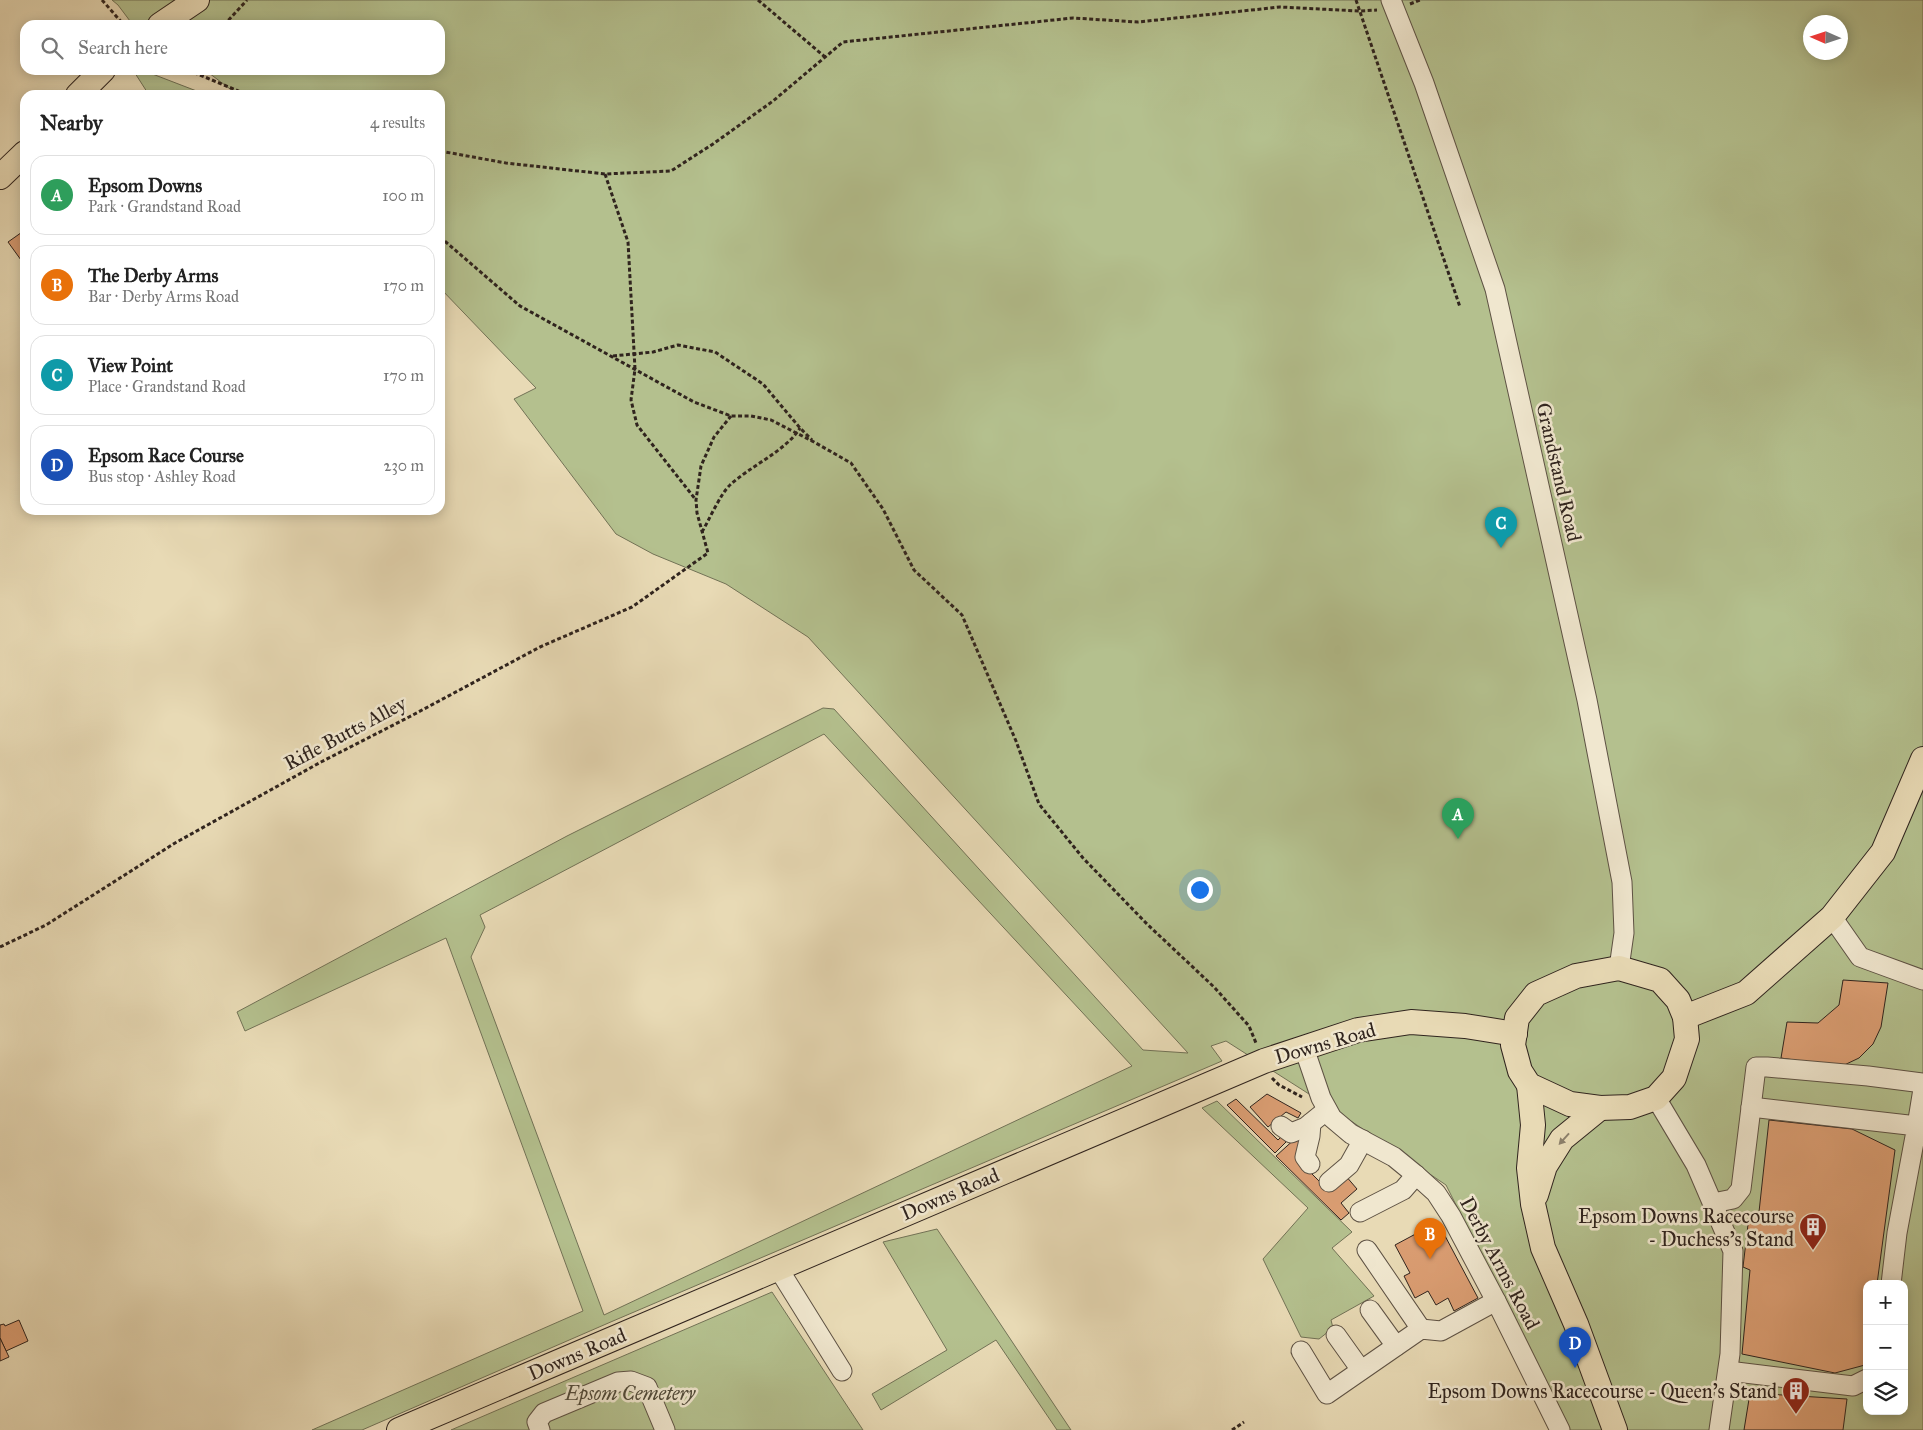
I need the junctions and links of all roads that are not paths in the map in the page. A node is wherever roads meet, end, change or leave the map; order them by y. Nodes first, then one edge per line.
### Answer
1 (197, 0) edge
2 (1392, 4) edge
3 (167, 20) edge
4 (97, 75) edge
5 (83, 90) edge
6 (20, 158) edge
7 (0, 177) edge
8 (1923, 760) edge
9 (1832, 917) junction
10 (1619, 968) junction
11 (1923, 980) edge
12 (1685, 1017) junction
13 (1515, 1034) junction
14 (1304, 1048) junction
15 (1923, 1084) edge
16 (1529, 1085) junction
17 (1923, 1089) edge
18 (1656, 1098) junction
19 (1324, 1104) junction
20 (1751, 1107) junction
21 (1600, 1108) junction
22 (1311, 1123) junction
23 (1281, 1126) dead end
24 (1917, 1126) junction
25 (1363, 1140) junction
26 (1310, 1164) dead end
27 (1416, 1175) junction
28 (1330, 1182) dead end
29 (1533, 1204) junction
30 (1713, 1204) junction
31 (1360, 1212) dead end
32 (1367, 1250) dead end
33 (778, 1268) junction
34 (1891, 1280) edge
35 (1496, 1301) junction
36 (1370, 1310) dead end
37 (1422, 1329) junction
38 (1336, 1335) dead end
39 (1396, 1346) junction
40 (1301, 1351) dead end
41 (1361, 1370) junction
42 (842, 1371) dead end
43 (1728, 1371) junction
44 (1863, 1382) edge
45 (399, 1430) edge
46 (540, 1430) edge
47 (664, 1430) edge
48 (1560, 1430) edge
49 (1615, 1430) edge
50 (1719, 1430) edge

1 - 3 main road
2 - 10 street, Grandstand Road
4 - 5 main road
6 - 7 main road
8 - 9 main road
9 - 11 street
9 - 12 main road
10 - 12 main road
10 - 13 main road
12 - 18 main road
13 - 14 main road, Downs Road
13 - 16 main road
14 - 19 street, Derby Arms Road
14 - 33 main road, Downs Road
15 - 20 street
16 - 21 main road
16 - 29 main road
17 - 24 street
18 - 21 main road
18 - 30 street
19 - 22 street
19 - 25 street, Derby Arms Road
20 - 24 street
20 - 30 street
21 -> 29 main road
22 - 23 street
22 - 26 street
24 - 34 street
25 - 27 street, Derby Arms Road
25 - 28 street
27 - 31 street
27 - 35 street, Derby Arms Road
29 - 49 main road
30 - 43 street
32 - 37 street
33 - 42 street
33 - 45 main road, Downs Road
35 - 37 street
35 - 48 street, Derby Arms Road
36 - 39 street
37 - 39 street
38 - 41 street
39 - 41 street
40 - 41 street
43 - 44 street
43 - 50 street
46 - 47 street

